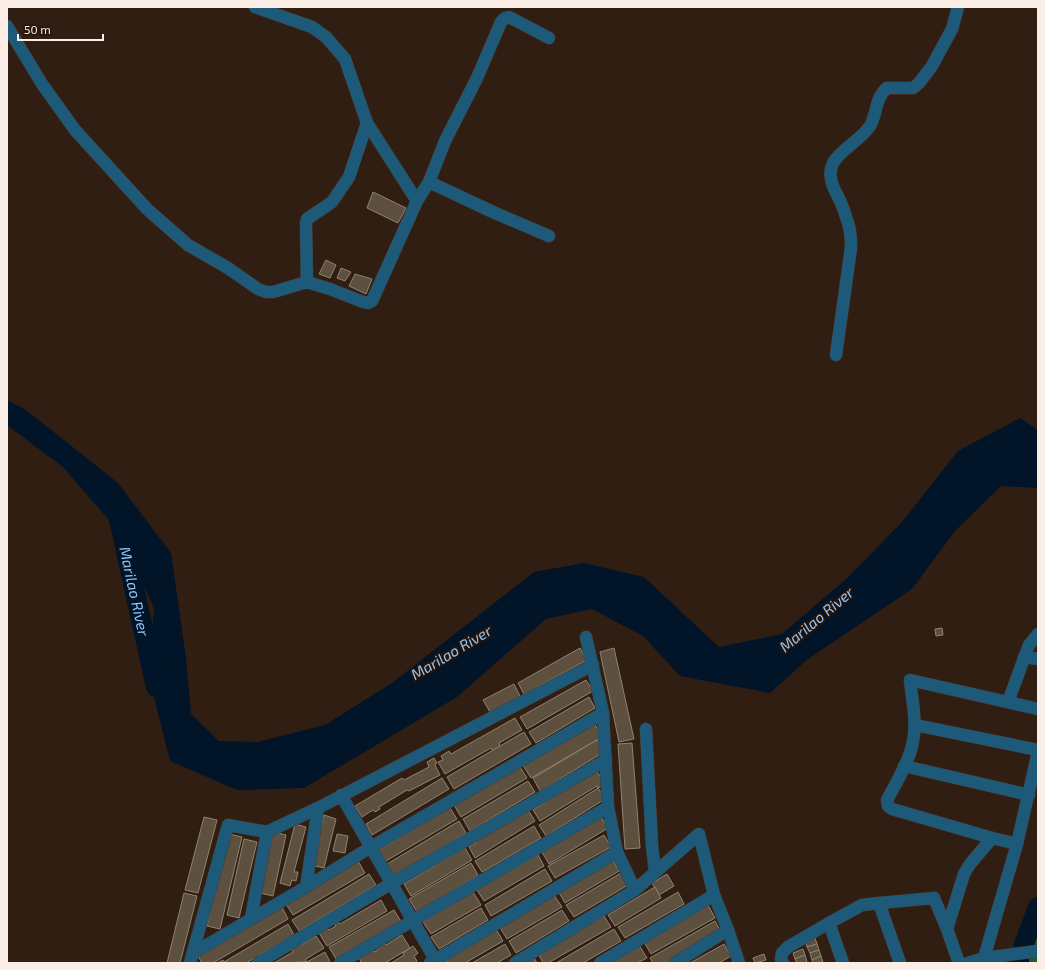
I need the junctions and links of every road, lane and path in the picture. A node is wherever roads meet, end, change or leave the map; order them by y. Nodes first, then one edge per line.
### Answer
1 (255, 7) edge
2 (958, 7) edge
3 (7, 26) edge
4 (550, 38) dead end
5 (367, 123) junction
6 (429, 182) junction
7 (418, 201) junction
8 (549, 236) dead end
9 (307, 282) junction
10 (836, 355) dead end
11 (1038, 634) edge
12 (586, 637) dead end
13 (1024, 657) junction
14 (1038, 659) edge
15 (593, 665) junction
16 (1008, 702) junction
17 (1038, 709) edge
18 (603, 713) junction
19 (915, 725) junction
20 (646, 729) dead end
21 (1038, 751) edge
22 (606, 760) junction
23 (904, 766) junction
24 (341, 795) junction
25 (1029, 795) junction
26 (608, 807) junction
27 (318, 808) junction
28 (267, 832) junction
29 (992, 838) junction
30 (1017, 844) junction
31 (371, 847) junction
32 (617, 852) junction
33 (656, 872) junction
34 (392, 883) junction
35 (306, 887) junction
36 (635, 890) junction
37 (714, 895) junction
38 (879, 903) junction
39 (251, 918) junction
40 (413, 920) junction
41 (829, 923) junction
42 (947, 929) junction
43 (728, 930) junction
44 (1038, 951) edge
45 (191, 958) edge
46 (984, 958) junction
47 (434, 962) edge
48 (258, 963) edge
49 (340, 963) edge
50 (515, 963) edge
51 (600, 963) edge
52 (675, 963) edge
53 (739, 963) edge
54 (783, 963) edge
55 (843, 963) edge
56 (900, 963) edge
57 (959, 963) edge
58 (968, 963) edge

1 - 5 street
2 - 10 street
3 - 9 street
4 - 6 street
5 - 7 street
5 - 9 street
6 - 7 street
6 - 8 street
7 - 9 street
11 - 13 street
12 - 15 street
13 - 14 street
13 - 16 street
15 - 18 street
15 - 24 street
16 - 17 street
16 - 19 street
18 - 22 street
18 - 31 street
19 - 21 street
19 - 23 street
20 - 33 street
21 - 25 street
22 - 26 street
22 - 34 street
23 - 25 street
23 - 29 street
24 - 27 street
24 - 31 street
25 - 30 street
26 - 32 street
26 - 40 street
27 - 28 street
27 - 35 street
28 - 39 street
28 - 45 street
29 - 30 street
29 - 42 street
30 - 46 street
31 - 34 street
31 - 35 street
32 - 36 street
32 - 47 street
33 - 36 street
33 - 37 street
34 - 40 street
34 - 48 street
35 - 39 street
36 - 50 street
37 - 43 street
37 - 51 street
38 - 41 street
38 - 42 street
38 - 56 street
39 - 45 street
40 - 47 street
40 - 49 street
41 - 54 street
41 - 55 street
42 - 57 street
43 - 52 street
43 - 53 street
44 - 46 street
46 - 58 street

